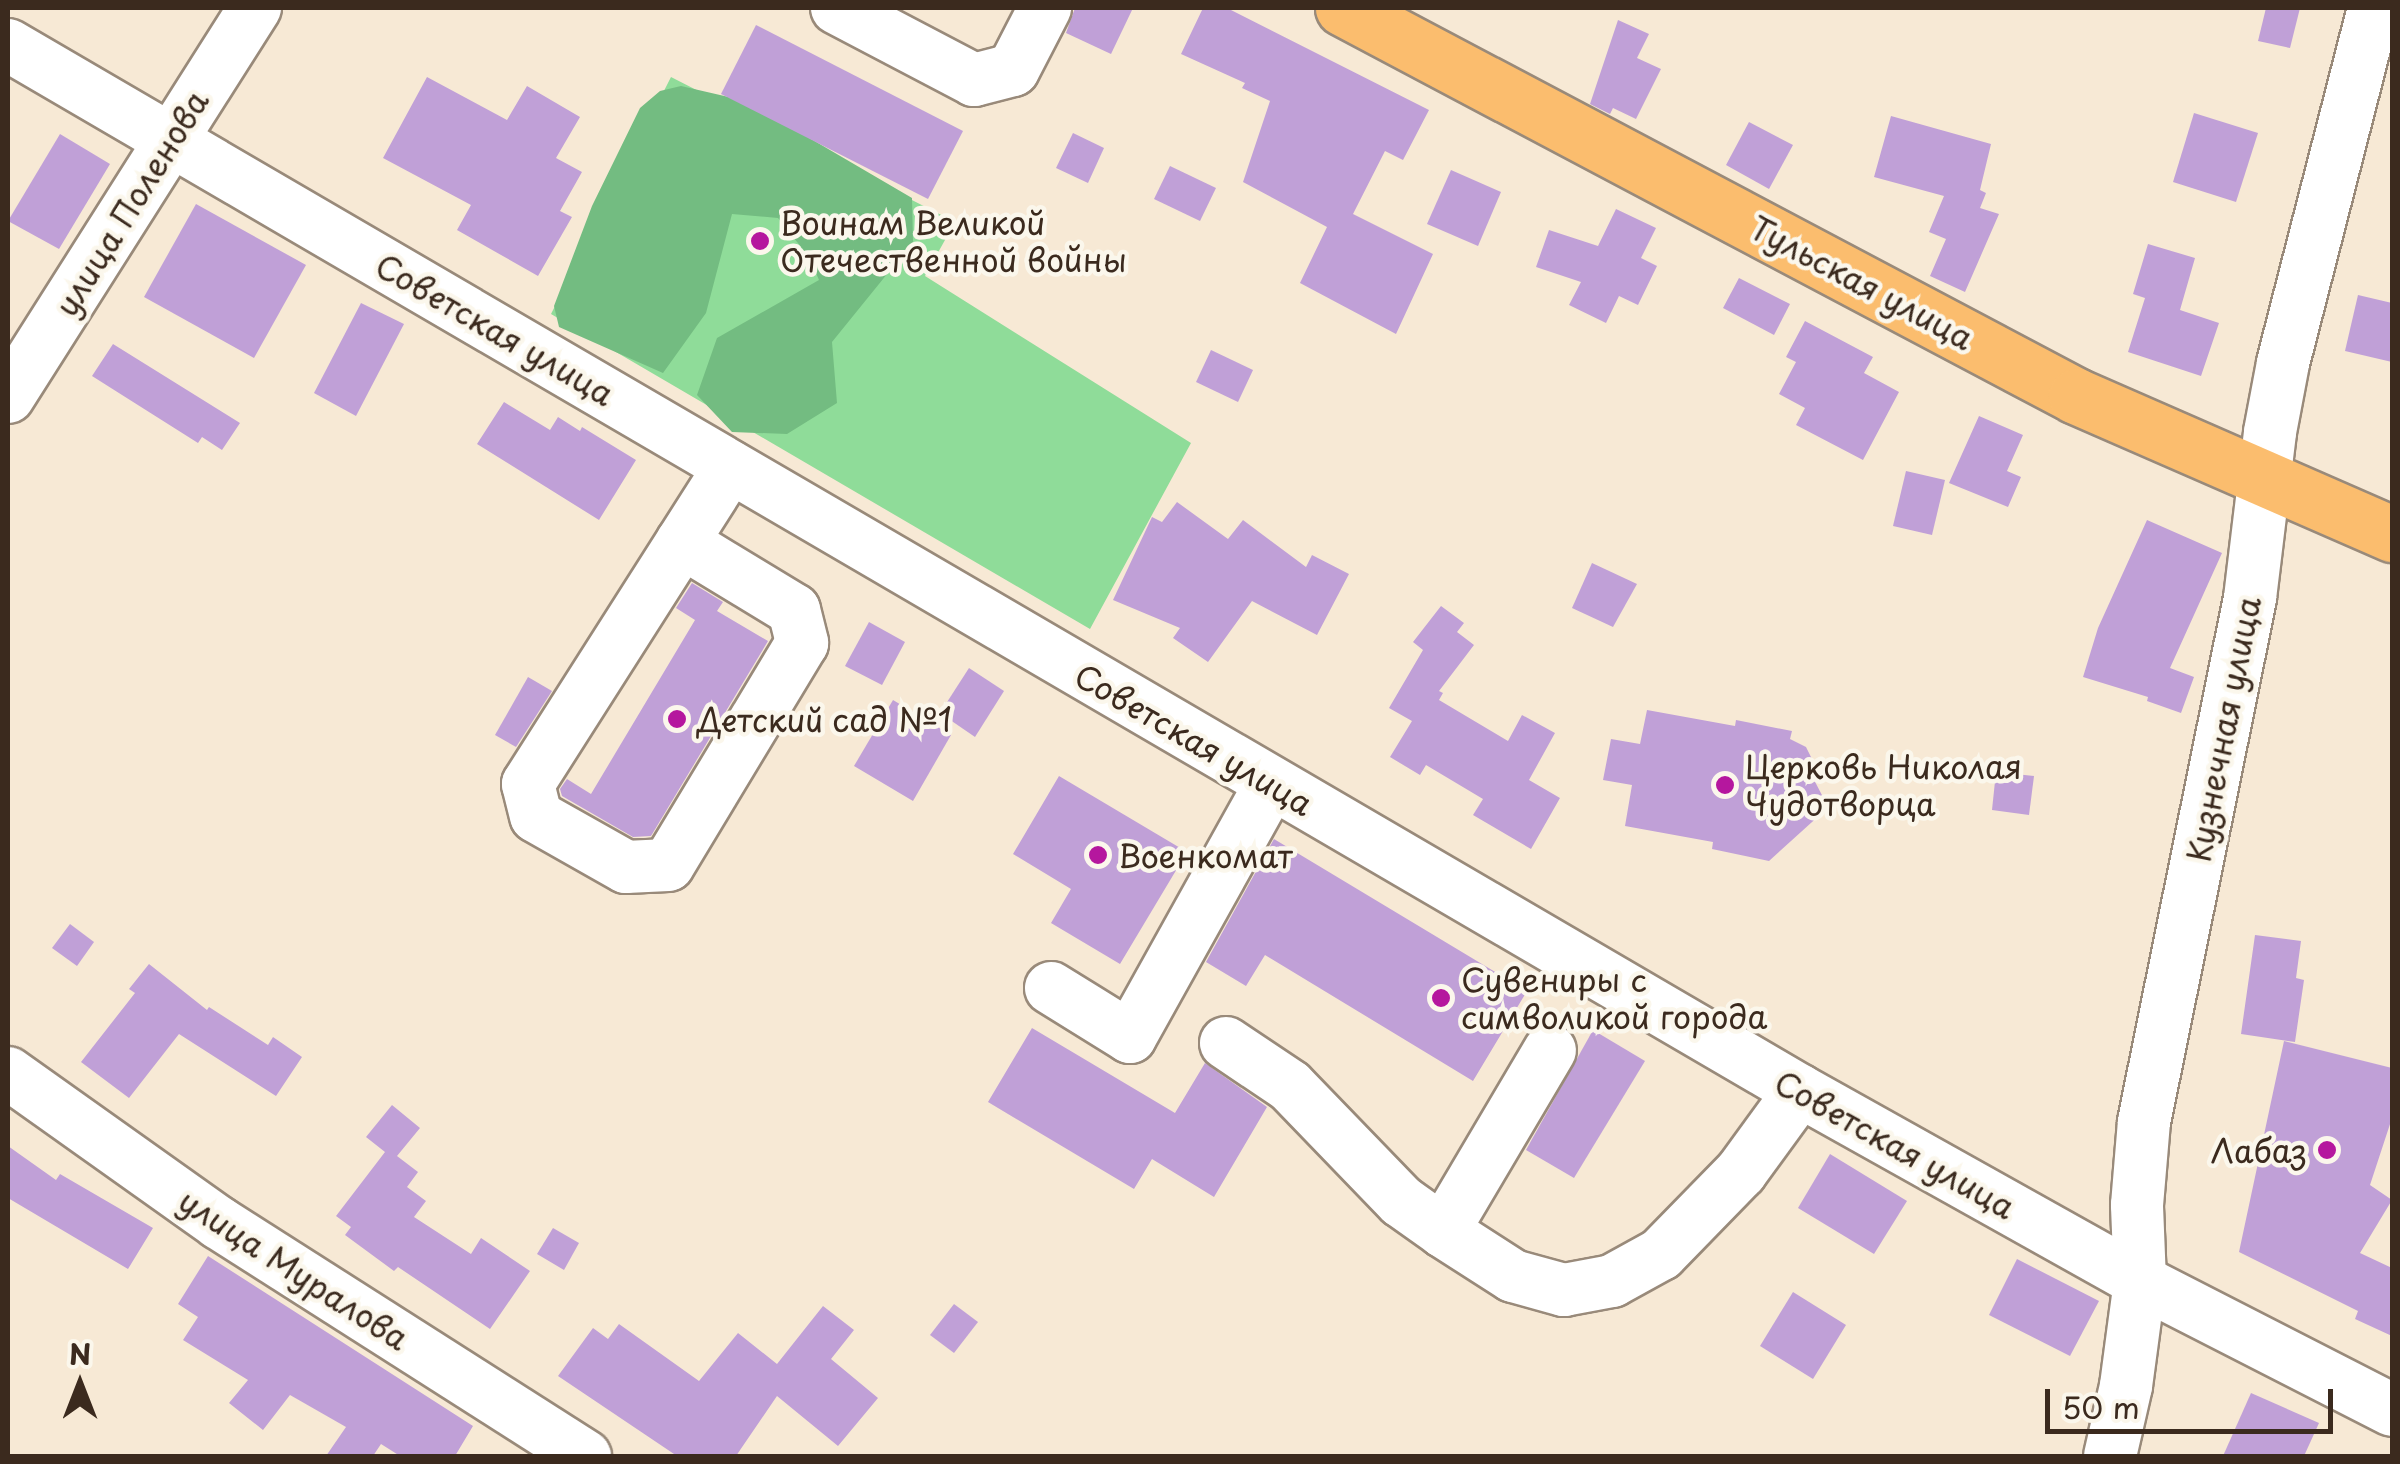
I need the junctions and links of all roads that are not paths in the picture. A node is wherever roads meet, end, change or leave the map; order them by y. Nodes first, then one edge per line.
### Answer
1 (255, 8) edge
2 (838, 8) edge
3 (1045, 8) edge
4 (1343, 8) edge
5 (2374, 8) edge
6 (8, 45) edge
7 (172, 140) junction
8 (8, 397) edge
9 (730, 467) junction
10 (2264, 481) junction
11 (2392, 534) edge
12 (682, 542) junction
13 (1270, 784) junction
14 (1052, 988) dead end
15 (1226, 1043) dead end
16 (1550, 1050) dead end
17 (8, 1073) edge
18 (1800, 1091) junction
19 (1443, 1231) junction
20 (2140, 1281) junction
21 (2392, 1410) edge
22 (585, 1456) edge
23 (2110, 1456) edge

1 - 7 street, улица Поленова
2 - 3 street
4 - 10 main road, Тульская улица
5 - 10 street, Кузнечная улица
6 - 7 street, Советская улица
7 - 8 street, улица Поленова
7 - 9 street, Советская улица
9 - 12 street
9 - 13 street, Советская улица
10 - 11 main road, Тульская улица
10 - 20 street, Кузнечная улица
12 - 12 street
13 - 14 street
13 - 18 street, Советская улица
15 - 19 street
16 - 19 street
17 - 22 street, улица Муралова
18 - 19 street
18 - 20 street, Советская улица
20 - 21 street, Советская улица
20 - 23 street, Кузнечная улица

